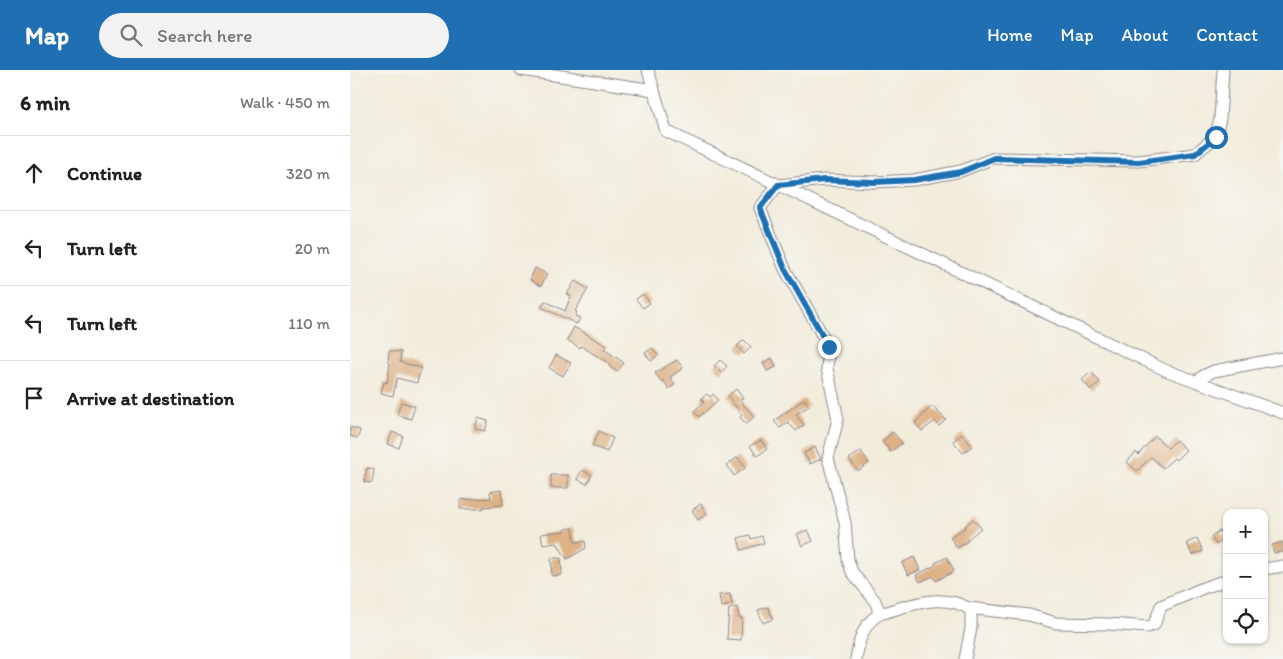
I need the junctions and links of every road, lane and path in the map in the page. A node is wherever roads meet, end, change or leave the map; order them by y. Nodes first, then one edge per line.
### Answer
1 (521, 70) edge
2 (648, 70) edge
3 (1223, 70) edge
4 (654, 90) junction
5 (778, 185) junction
6 (1283, 358) edge
7 (1198, 382) junction
8 (1283, 413) edge
9 (1283, 566) edge
10 (1268, 568) edge
11 (1223, 581) edge
12 (969, 608) junction
13 (878, 615) junction
14 (856, 659) edge
15 (965, 659) edge

1 - 4 street
2 - 4 street
3 - 5 street
4 - 5 street
5 - 7 street
5 - 13 street
6 - 7 street
7 - 8 street
9 - 10 street
11 - 12 street
12 - 13 street
12 - 15 street
13 - 14 street

